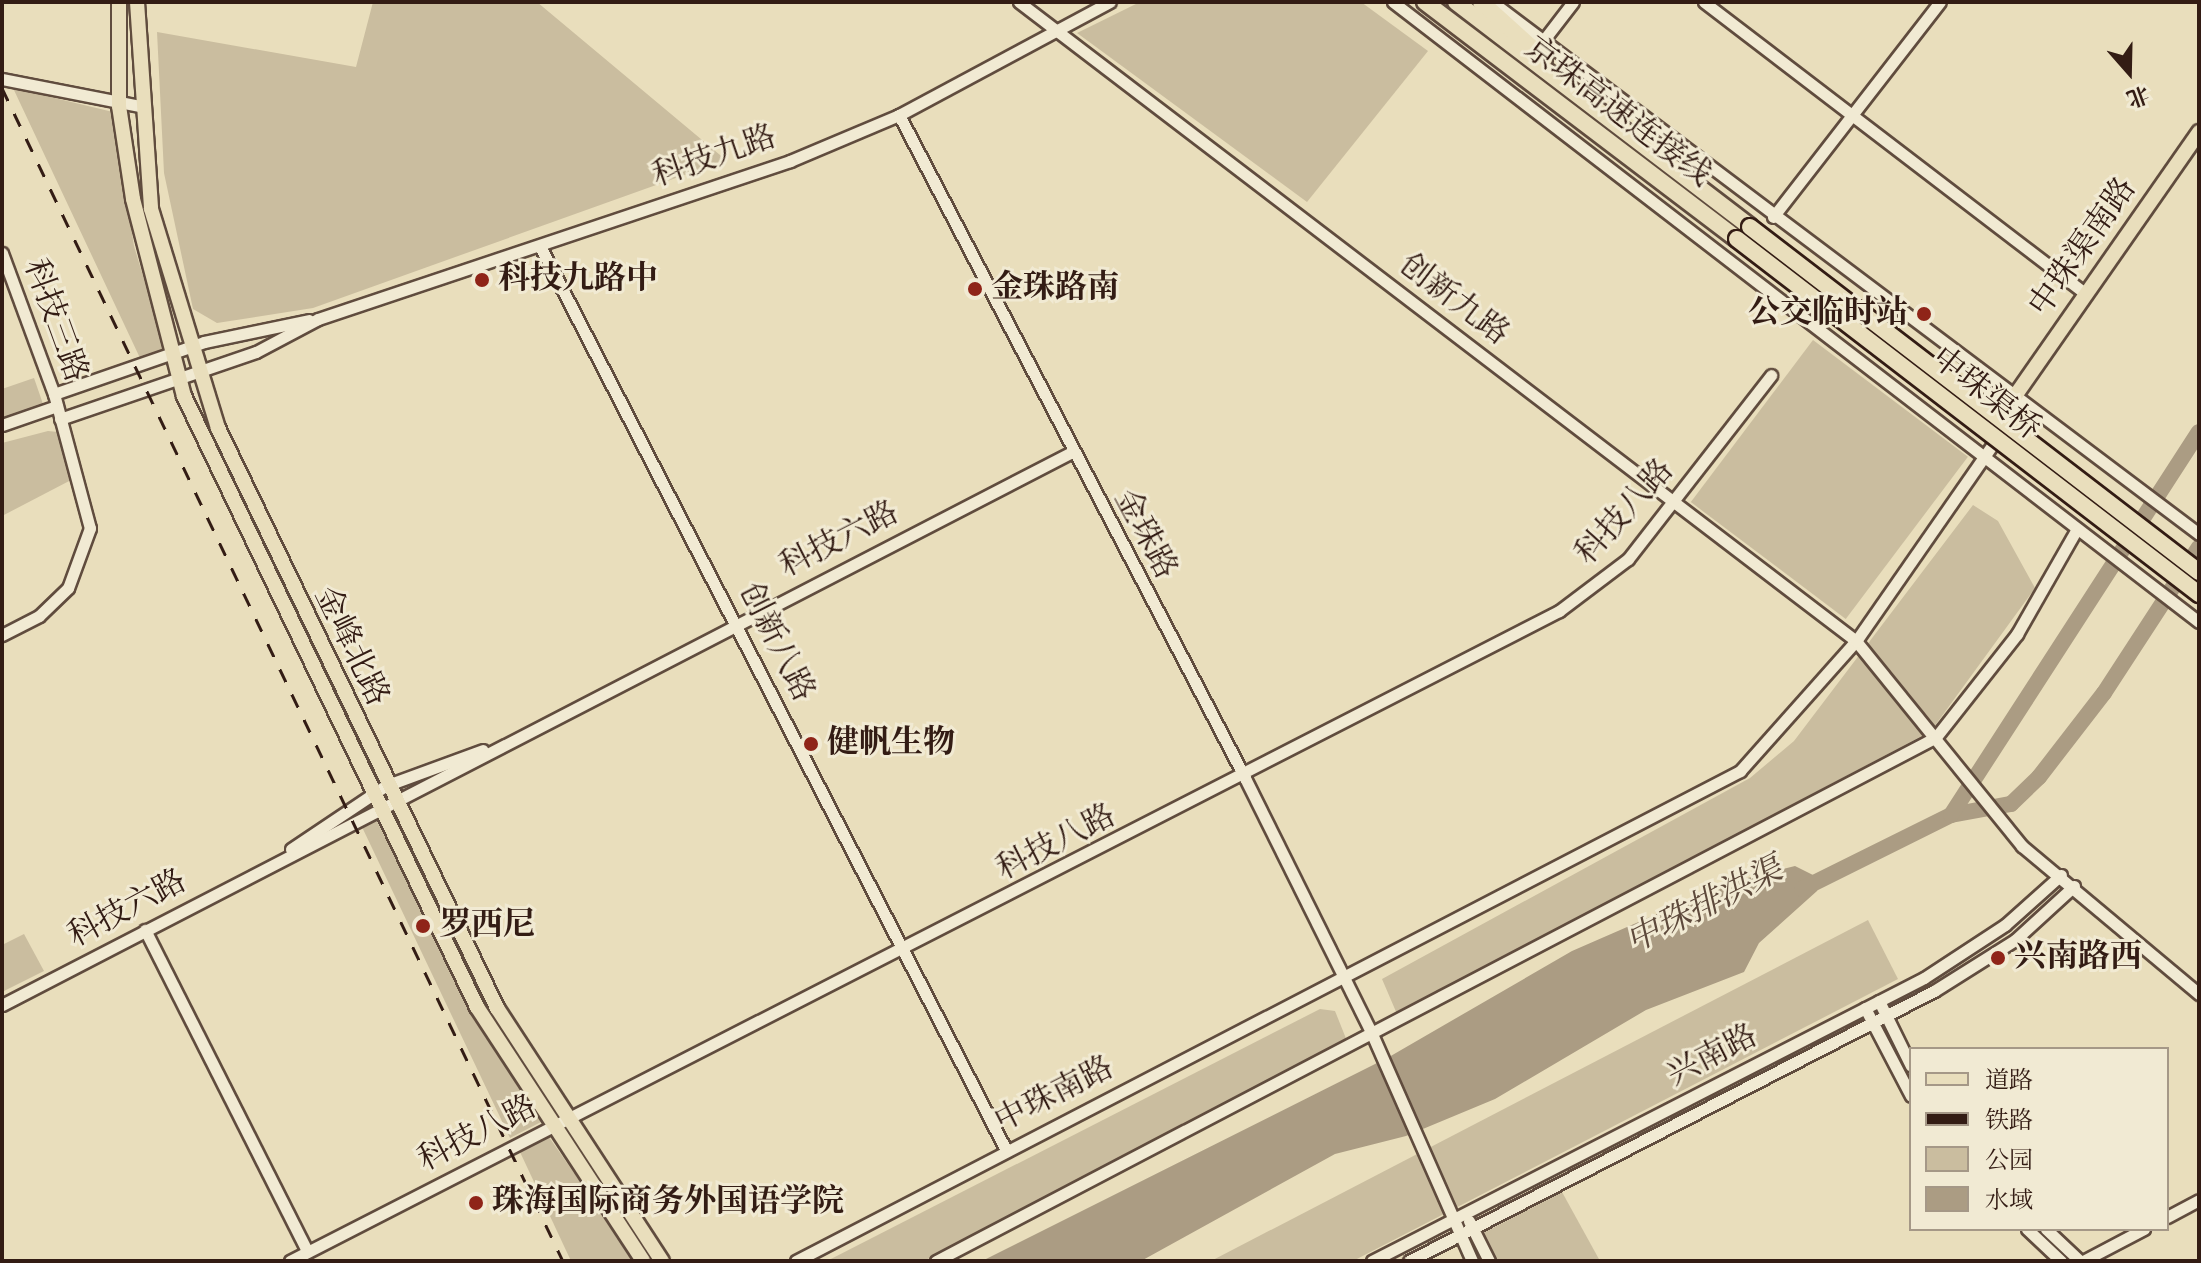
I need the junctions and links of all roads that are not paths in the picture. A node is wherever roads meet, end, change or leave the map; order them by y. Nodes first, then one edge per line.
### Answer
1 (119, 2) edge
2 (137, 2) edge
3 (1019, 2) edge
4 (1110, 2) edge
5 (1393, 2) edge
6 (1425, 2) edge
7 (1456, 2) edge
8 (1481, 2) edge
9 (1492, 2) edge
10 (1573, 2) edge
11 (1704, 2) edge
12 (1940, 2) edge
13 (1056, 31) junction
14 (1543, 41) junction
15 (2, 79) edge
16 (1572, 91) junction
17 (119, 106) junction
18 (139, 106) junction
19 (1852, 114) junction
20 (899, 115) junction
21 (2199, 132) edge
22 (2199, 148) edge
23 (1773, 217) junction
24 (1750, 227) joint
25 (1737, 239) joint
26 (540, 246) junction
27 (2, 253) edge
28 (2086, 294) junction
29 (318, 319) junction
30 (189, 347) junction
31 (170, 353) junction
32 (197, 372) junction
33 (1771, 375) dead end
34 (178, 379) junction
35 (2019, 399) junction
36 (55, 400) junction
37 (60, 419) junction
38 (2, 425) edge
39 (1070, 453) junction
40 (1983, 453) junction
41 (1676, 503) junction
42 (2082, 533) junction
43 (2199, 534) edge
44 (2199, 572) edge
45 (2199, 594) edge
46 (2199, 622) edge
47 (735, 623) junction
48 (2, 635) edge
49 (1856, 641) junction
50 (1936, 737) junction
51 (507, 743) junction
52 (1245, 778) junction
53 (378, 789) junction
54 (387, 807) junction
55 (278, 860) junction
56 (2061, 875) junction
57 (2074, 886) junction
58 (145, 930) junction
59 (903, 952) junction
60 (2181, 979) junction
61 (1339, 980) junction
62 (2199, 981) edge
63 (2199, 994) edge
64 (1879, 1001) junction
65 (2, 1005) edge
66 (1865, 1008) junction
67 (1886, 1016) junction
68 (1873, 1023) junction
69 (1372, 1034) junction
70 (1909, 1062) edge
71 (1909, 1092) edge
72 (569, 1118) junction
73 (552, 1126) junction
74 (1006, 1150) junction
75 (2199, 1200) edge
76 (1449, 1202) junction
77 (1464, 1213) junction
78 (2169, 1216) edge
79 (1450, 1220) junction
80 (1472, 1227) junction
81 (2029, 1231) edge
82 (2048, 1231) edge
83 (2140, 1231) edge
84 (1458, 1234) junction
85 (307, 1251) junction
86 (290, 1261) edge
87 (643, 1261) edge
88 (662, 1261) edge
89 (796, 1261) edge
90 (936, 1261) edge
91 (1372, 1261) edge
92 (1409, 1261) edge
93 (1472, 1261) edge
94 (1489, 1261) edge
95 (2061, 1261) edge
96 (2081, 1261) edge

1 - 17 main road, 金峰北路
2 - 18 main road, 金峰北路
3 - 13 street, 创新九路
4 - 13 street, 科技九路
5 - 40 street
6 - 25 highway, 京珠高速连接线
7 - 16 highway, 京珠高速连接线
8 - 16 highway
9 - 14 street
10 - 14 street
11 - 19 street
12 - 19 street
13 - 20 street, 科技九路
13 - 41 street, 创新九路
14 - 23 street
15 - 17 street
16 - 24 highway, 京珠高速连接线
17 - 18 street
17 - 31 main road, 金峰北路
18 - 30 main road, 金峰北路
19 - 23 street
19 - 28 street
20 - 26 street, 科技九路
20 - 39 street, 金珠路
21 - 28 main road, 中珠渠南路
22 - 35 main road, 中珠渠南路
23 - 35 street
24 - 44 highway, 中珠渠桥, bridge
25 - 45 highway, 中珠渠桥, bridge
26 - 29 street, 科技九路
26 - 47 street, 创新八路
27 - 36 street, 科技三路
28 - 35 main road, 中珠渠南路
29 - 30 street, 科技九路
29 - 32 street, 科技九路
30 - 31 street, 科技九路
30 - 32 main road, 金峰北路
31 - 34 main road, 金峰北路
31 - 36 street, 科技九路
32 - 34 street, 科技九路
32 - 53 main road, 金峰北路
33 - 41 street, 科技八路
34 - 37 street, 科技九路
34 - 53 main road, 金峰北路
35 - 40 street, 中珠南路
35 - 43 street
36 - 37 street, 科技三路
36 - 38 street, 科技九路
37 - 48 street, 科技三路
39 - 47 street, 科技六路
39 - 52 street, 金珠路
40 - 42 street
40 - 49 street, 中珠南路
41 - 49 street, 创新九路
41 - 52 street, 科技八路
42 - 46 street
42 - 50 street
47 - 51 street, 科技六路
47 - 59 street, 创新八路
49 - 50 street, 创新九路
49 - 61 street, 中珠南路
50 - 56 street, 创新九路
50 - 69 street
51 - 53 street, 科技六路
51 - 54 street, 科技六路
52 - 59 street, 科技八路
52 - 61 street, 金珠路
53 - 54 main road, 金峰北路
53 - 55 street, 科技六路
54 - 55 street, 科技六路
54 - 72 main road, 金峰北路
54 - 73 main road, 金峰北路
55 - 58 street, 科技六路
56 - 57 street, 创新九路
56 - 64 street, 兴南路
57 - 60 street, 创新九路
57 - 67 street, 兴南路
58 - 65 street, 科技六路
58 - 85 street
59 - 72 street, 科技八路
59 - 74 street, 创新八路
60 - 62 street
60 - 63 street, 创新九路
61 - 69 street, 金珠路
61 - 74 street, 中珠南路
64 - 66 street, 兴南路
64 - 67 street
66 - 68 street
66 - 77 street, 兴南路
67 - 68 street, 兴南路
67 - 70 street
68 - 71 street
68 - 80 street, 兴南路
69 - 76 street, 金珠路
69 - 90 street
72 - 73 street, 科技八路
72 - 88 main road, 金峰北路
73 - 85 street, 科技八路
73 - 87 main road, 金峰北路
74 - 89 street, 中珠南路
75 - 78 street
76 - 77 street
76 - 79 street
77 - 79 street, 兴南路
77 - 80 street
79 - 84 street
79 - 91 street, 兴南路
80 - 84 street, 兴南路
80 - 94 street
81 - 95 street
82 - 96 street
83 - 96 street
84 - 92 street, 兴南路
84 - 93 street
85 - 86 street, 科技八路

